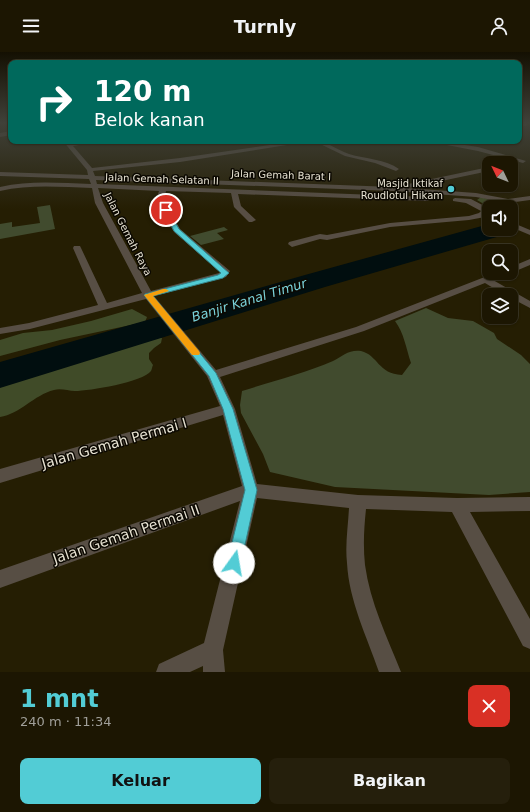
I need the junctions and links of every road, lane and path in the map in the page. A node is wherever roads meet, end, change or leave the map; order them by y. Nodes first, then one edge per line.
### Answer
1 (75, 152) edge
2 (242, 152) edge
3 (340, 152) edge
4 (489, 152) edge
5 (530, 159) edge
6 (523, 161) junction
7 (518, 162) edge
8 (396, 169) dead end
9 (482, 170) edge
10 (0, 174) edge
11 (91, 174) junction
12 (448, 177) junction
13 (94, 187) junction
14 (0, 189) edge
15 (393, 189) junction
16 (163, 190) junction
17 (465, 192) junction
18 (234, 193) junction
19 (530, 198) edge
20 (482, 207) edge
21 (482, 215) edge
22 (252, 220) dead end
23 (518, 227) edge
24 (530, 233) edge
25 (292, 244) dead end
26 (77, 248) dead end
27 (530, 262) edge
28 (518, 267) edge
29 (486, 280) joint
30 (148, 295) junction
31 (530, 305) edge
32 (104, 307) junction
33 (3, 331) edge
34 (213, 375) junction
35 (228, 409) junction
36 (0, 476) edge
37 (251, 490) junction
38 (358, 502) junction
39 (530, 504) edge
40 (457, 505) junction
41 (0, 579) edge
42 (530, 639) edge
43 (213, 650) junction
44 (167, 672) edge
45 (214, 672) edge
46 (390, 672) edge

1 - 11 street, Jalan Gemah Raya
2 - 11 street
3 - 8 street
4 - 6 street
5 - 6 street
6 - 7 street
9 - 12 street
10 - 11 street, Jalan Gemah Barat I
11 - 13 street, Jalan Gemah Raya
11 - 15 street, Jalan Gemah Barat I
12 - 15 street
12 - 17 street
13 - 14 street, Jalan Gemah Selatan II
13 - 16 street, Jalan Gemah Selatan II
13 - 30 street, Jalan Gemah Raya
15 - 17 street
16 - 18 street, Jalan Gemah Selatan II
16 - 30 street
17 - 18 street, Jalan Gemah Selatan II
17 - 19 street
17 - 20 street
18 - 22 street
21 - 25 street
23 - 24 street
26 - 32 street
27 - 28 street
29 - 31 street
29 - 34 street
30 - 32 street
30 - 34 street, Jalan Gemah Raya
32 - 33 street
34 - 35 street, Jalan Gemah Raya
35 - 36 street, Jalan Gemah Permai I
35 - 37 street, Jalan Gemah Raya
37 - 38 street
37 - 41 street, Jalan Gemah Permai II
37 - 43 street
38 - 40 street
38 - 46 street
39 - 40 street
40 - 42 street
43 - 44 street
43 - 45 street

